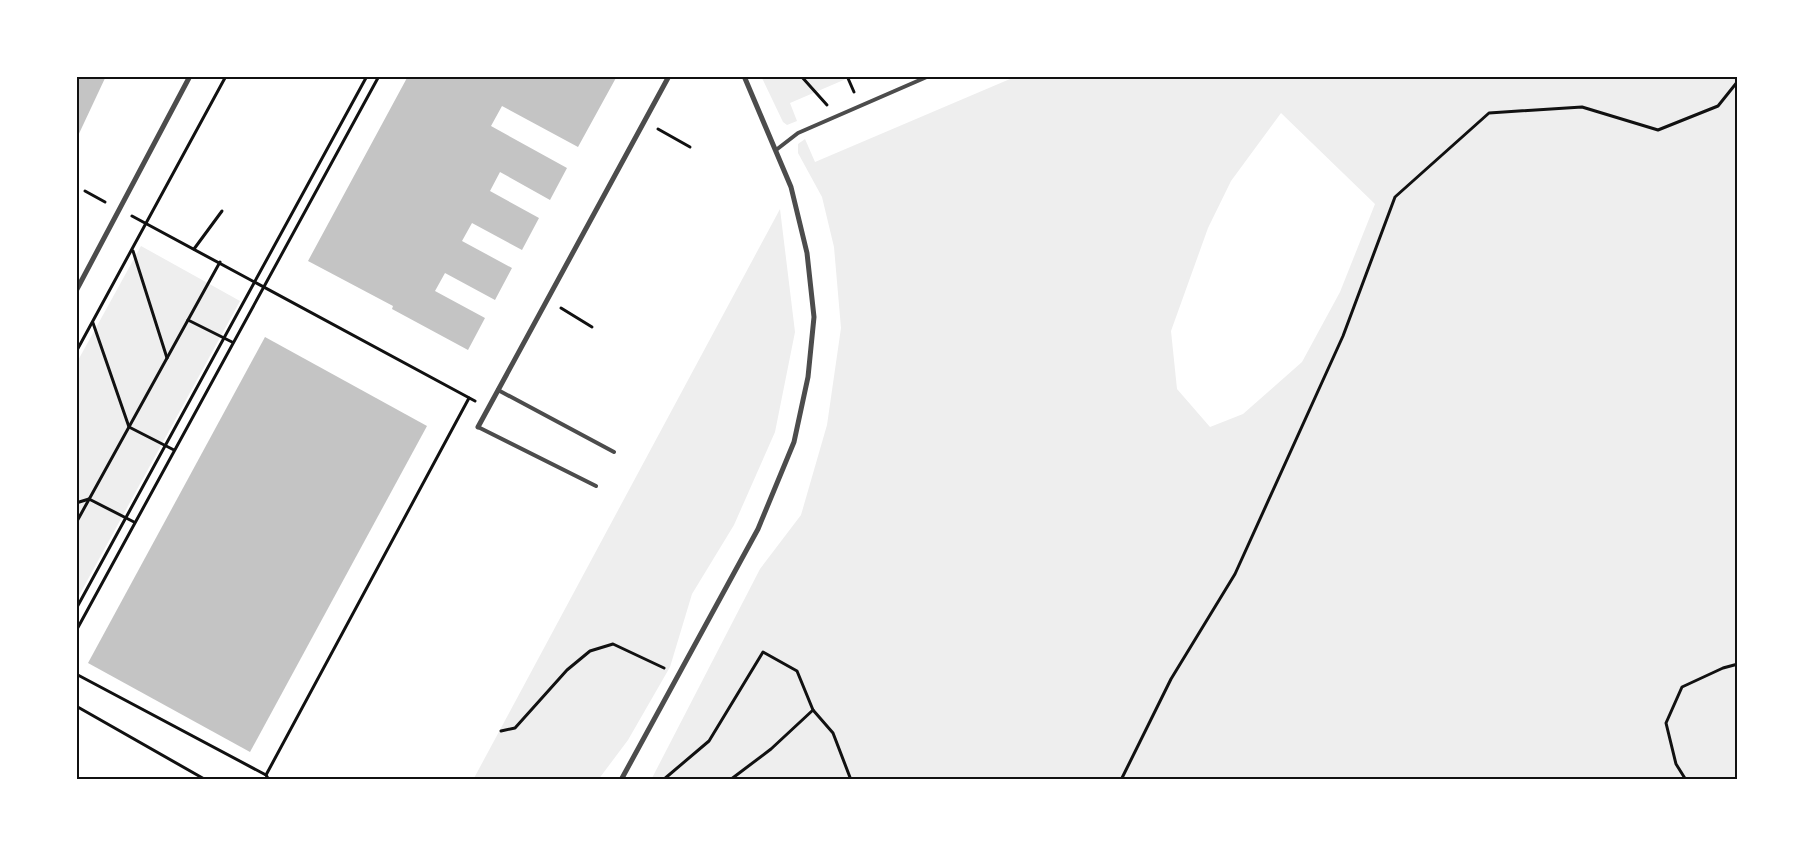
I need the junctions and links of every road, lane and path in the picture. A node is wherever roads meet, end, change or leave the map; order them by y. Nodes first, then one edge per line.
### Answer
1 (190, 76) edge
2 (226, 76) edge
3 (367, 76) edge
4 (379, 76) edge
5 (669, 76) edge
6 (744, 76) edge
7 (801, 76) edge
8 (929, 76) edge
9 (1738, 81) edge
10 (838, 116) junction
11 (645, 121) junction
12 (690, 147) dead end
13 (776, 150) junction
14 (84, 191) dead end
15 (121, 210) junction
16 (222, 211) dead end
17 (147, 224) junction
18 (194, 249) junction
19 (132, 250) junction
20 (220, 262) junction
21 (255, 281) junction
22 (265, 286) junction
23 (76, 291) edge
24 (548, 300) junction
25 (188, 320) junction
26 (92, 323) junction
27 (592, 327) dead end
28 (224, 338) junction
29 (232, 342) junction
30 (76, 352) edge
31 (167, 358) junction
32 (498, 390) junction
33 (129, 427) junction
34 (478, 427) joint
35 (165, 445) junction
36 (174, 450) junction
37 (614, 452) dead end
38 (596, 486) dead end
39 (89, 499) junction
40 (76, 503) edge
41 (126, 518) junction
42 (134, 522) junction
43 (76, 523) edge
44 (76, 609) edge
45 (76, 631) edge
46 (1738, 664) edge
47 (76, 674) edge
48 (678, 675) junction
49 (76, 706) edge
50 (813, 710) junction
51 (501, 731) dead end
52 (266, 775) junction
53 (206, 780) edge
54 (269, 780) edge
55 (621, 780) edge
56 (663, 780) edge
57 (730, 780) edge
58 (851, 780) edge
59 (1121, 780) edge
60 (1686, 780) edge

1 - 15 street
2 - 17 path
3 - 21 path
4 - 22 path
5 - 11 street
6 - 13 street
7 - 10 path
8 - 10 lane
9 - 59 path
10 - 13 lane
11 - 12 path
11 - 24 street
13 - 48 street
14 - 15 path
15 - 17 path
15 - 23 street
16 - 18 path
17 - 18 path
17 - 19 path
18 - 20 path
19 - 26 path
19 - 31 path
20 - 21 path
20 - 25 path
21 - 22 path
21 - 28 path
22 - 29 path
22 - 52 path
24 - 27 path
24 - 32 street
25 - 28 path
25 - 31 path
26 - 30 path
26 - 33 path
28 - 29 path
28 - 35 path
29 - 36 path
31 - 33 path
32 - 34 street
32 - 37 lane
33 - 35 path
33 - 39 path
34 - 38 lane
35 - 36 path
35 - 41 path
36 - 42 path
39 - 40 path
39 - 41 path
39 - 43 path
41 - 42 path
41 - 44 path
42 - 45 path
46 - 60 path
47 - 52 path
48 - 51 path
48 - 55 street
49 - 53 path
50 - 56 path
50 - 57 path
50 - 58 path
52 - 54 path

